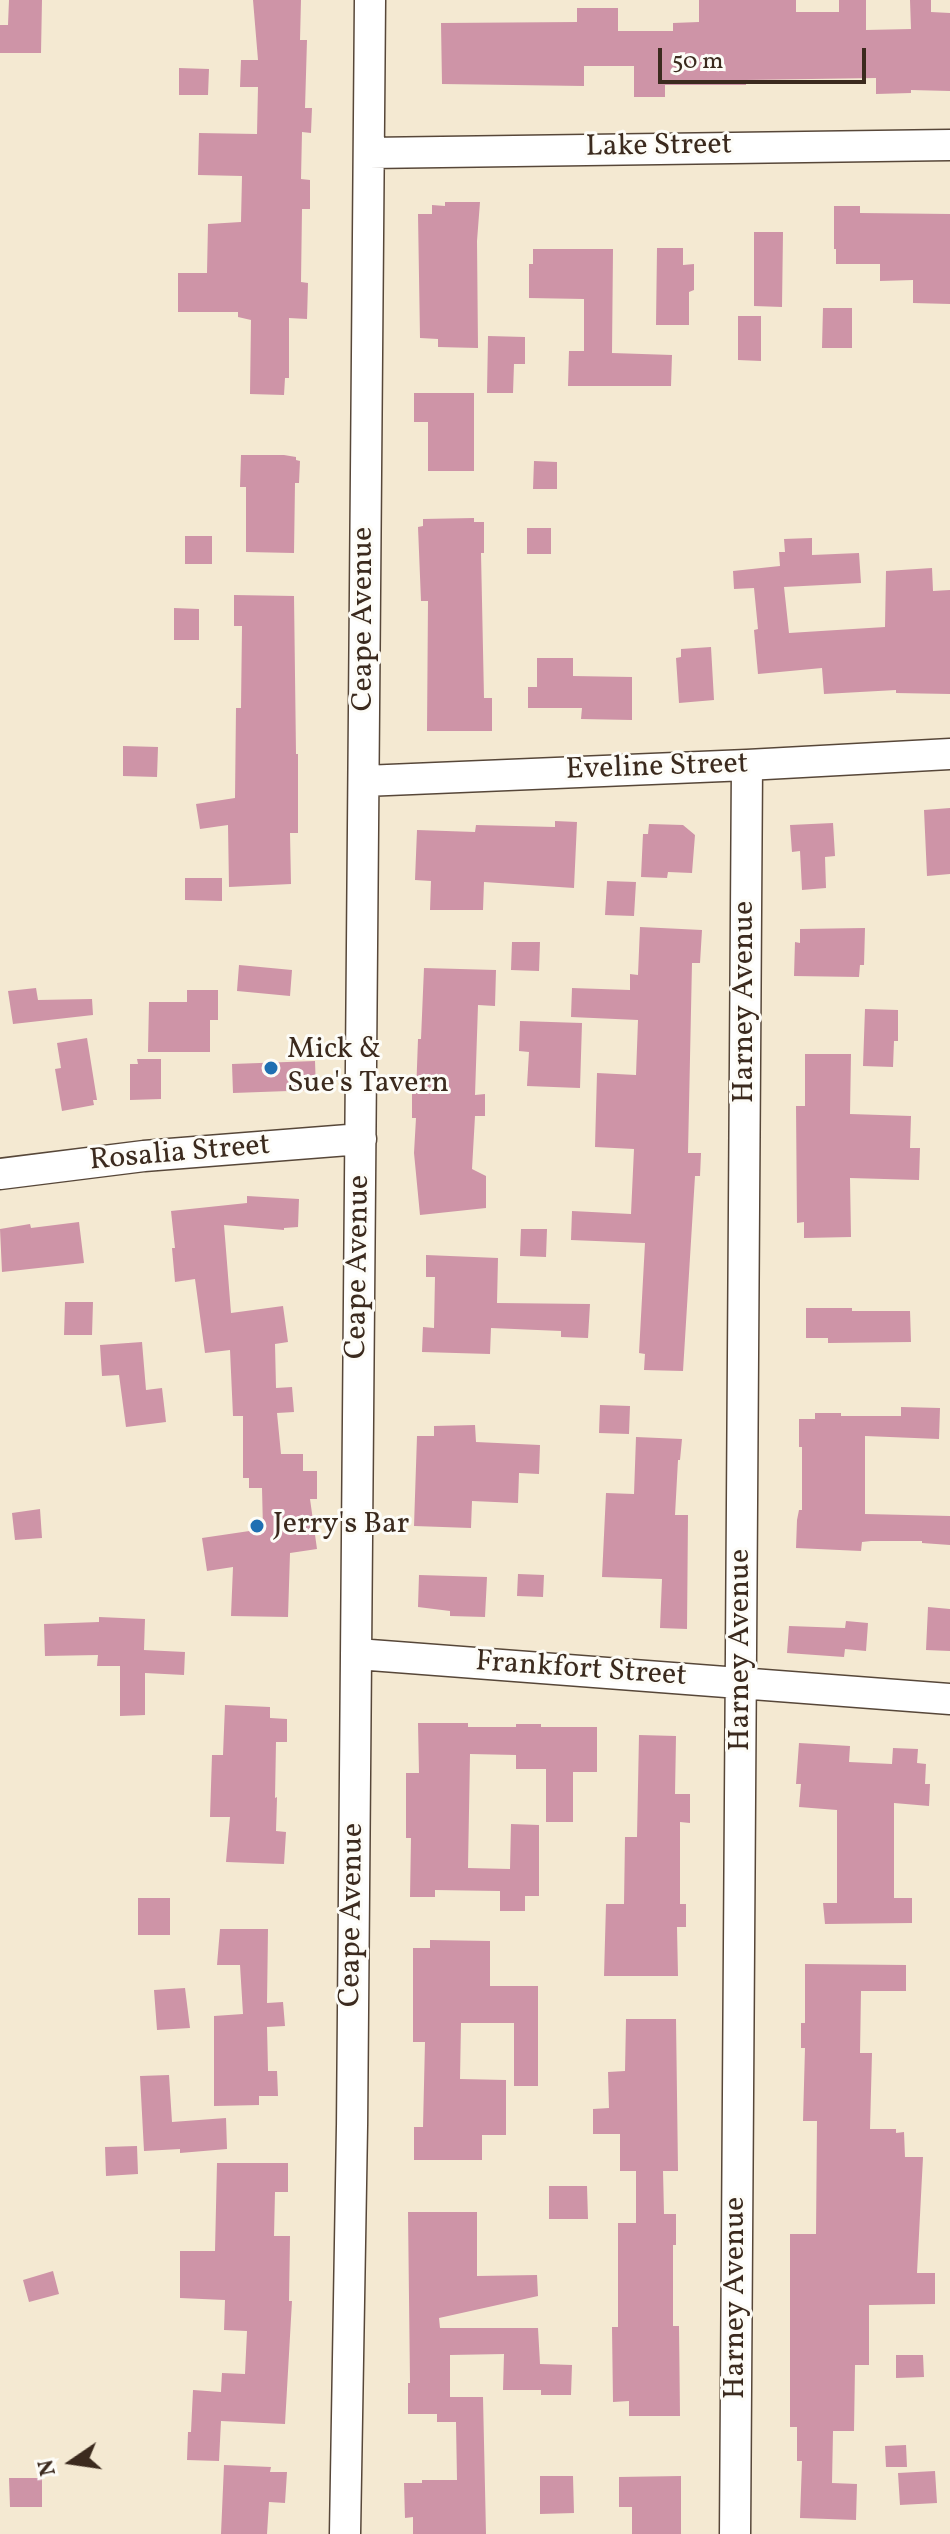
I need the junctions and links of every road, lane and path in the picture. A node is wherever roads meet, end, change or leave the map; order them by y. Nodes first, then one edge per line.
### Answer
1 (370, 0) edge
2 (950, 145) edge
3 (369, 153) junction
4 (950, 754) edge
5 (747, 765) junction
6 (364, 781) junction
7 (361, 1139) junction
8 (0, 1174) edge
9 (357, 1654) junction
10 (742, 1683) junction
11 (950, 1699) edge
12 (345, 2534) edge
13 (735, 2534) edge

1 - 3 street, Ceape Avenue
2 - 3 street, Lake Street
3 - 6 street, Ceape Avenue
4 - 5 street, Eveline Street
5 - 6 street, Eveline Street
5 - 10 street, Harney Avenue
6 - 7 street, Ceape Avenue
7 - 8 street, Rosalia Street
7 - 9 street, Ceape Avenue
9 - 10 street, Frankfort Street
9 - 12 street, Ceape Avenue
10 - 11 street, Frankfort Street
10 - 13 street, Harney Avenue

